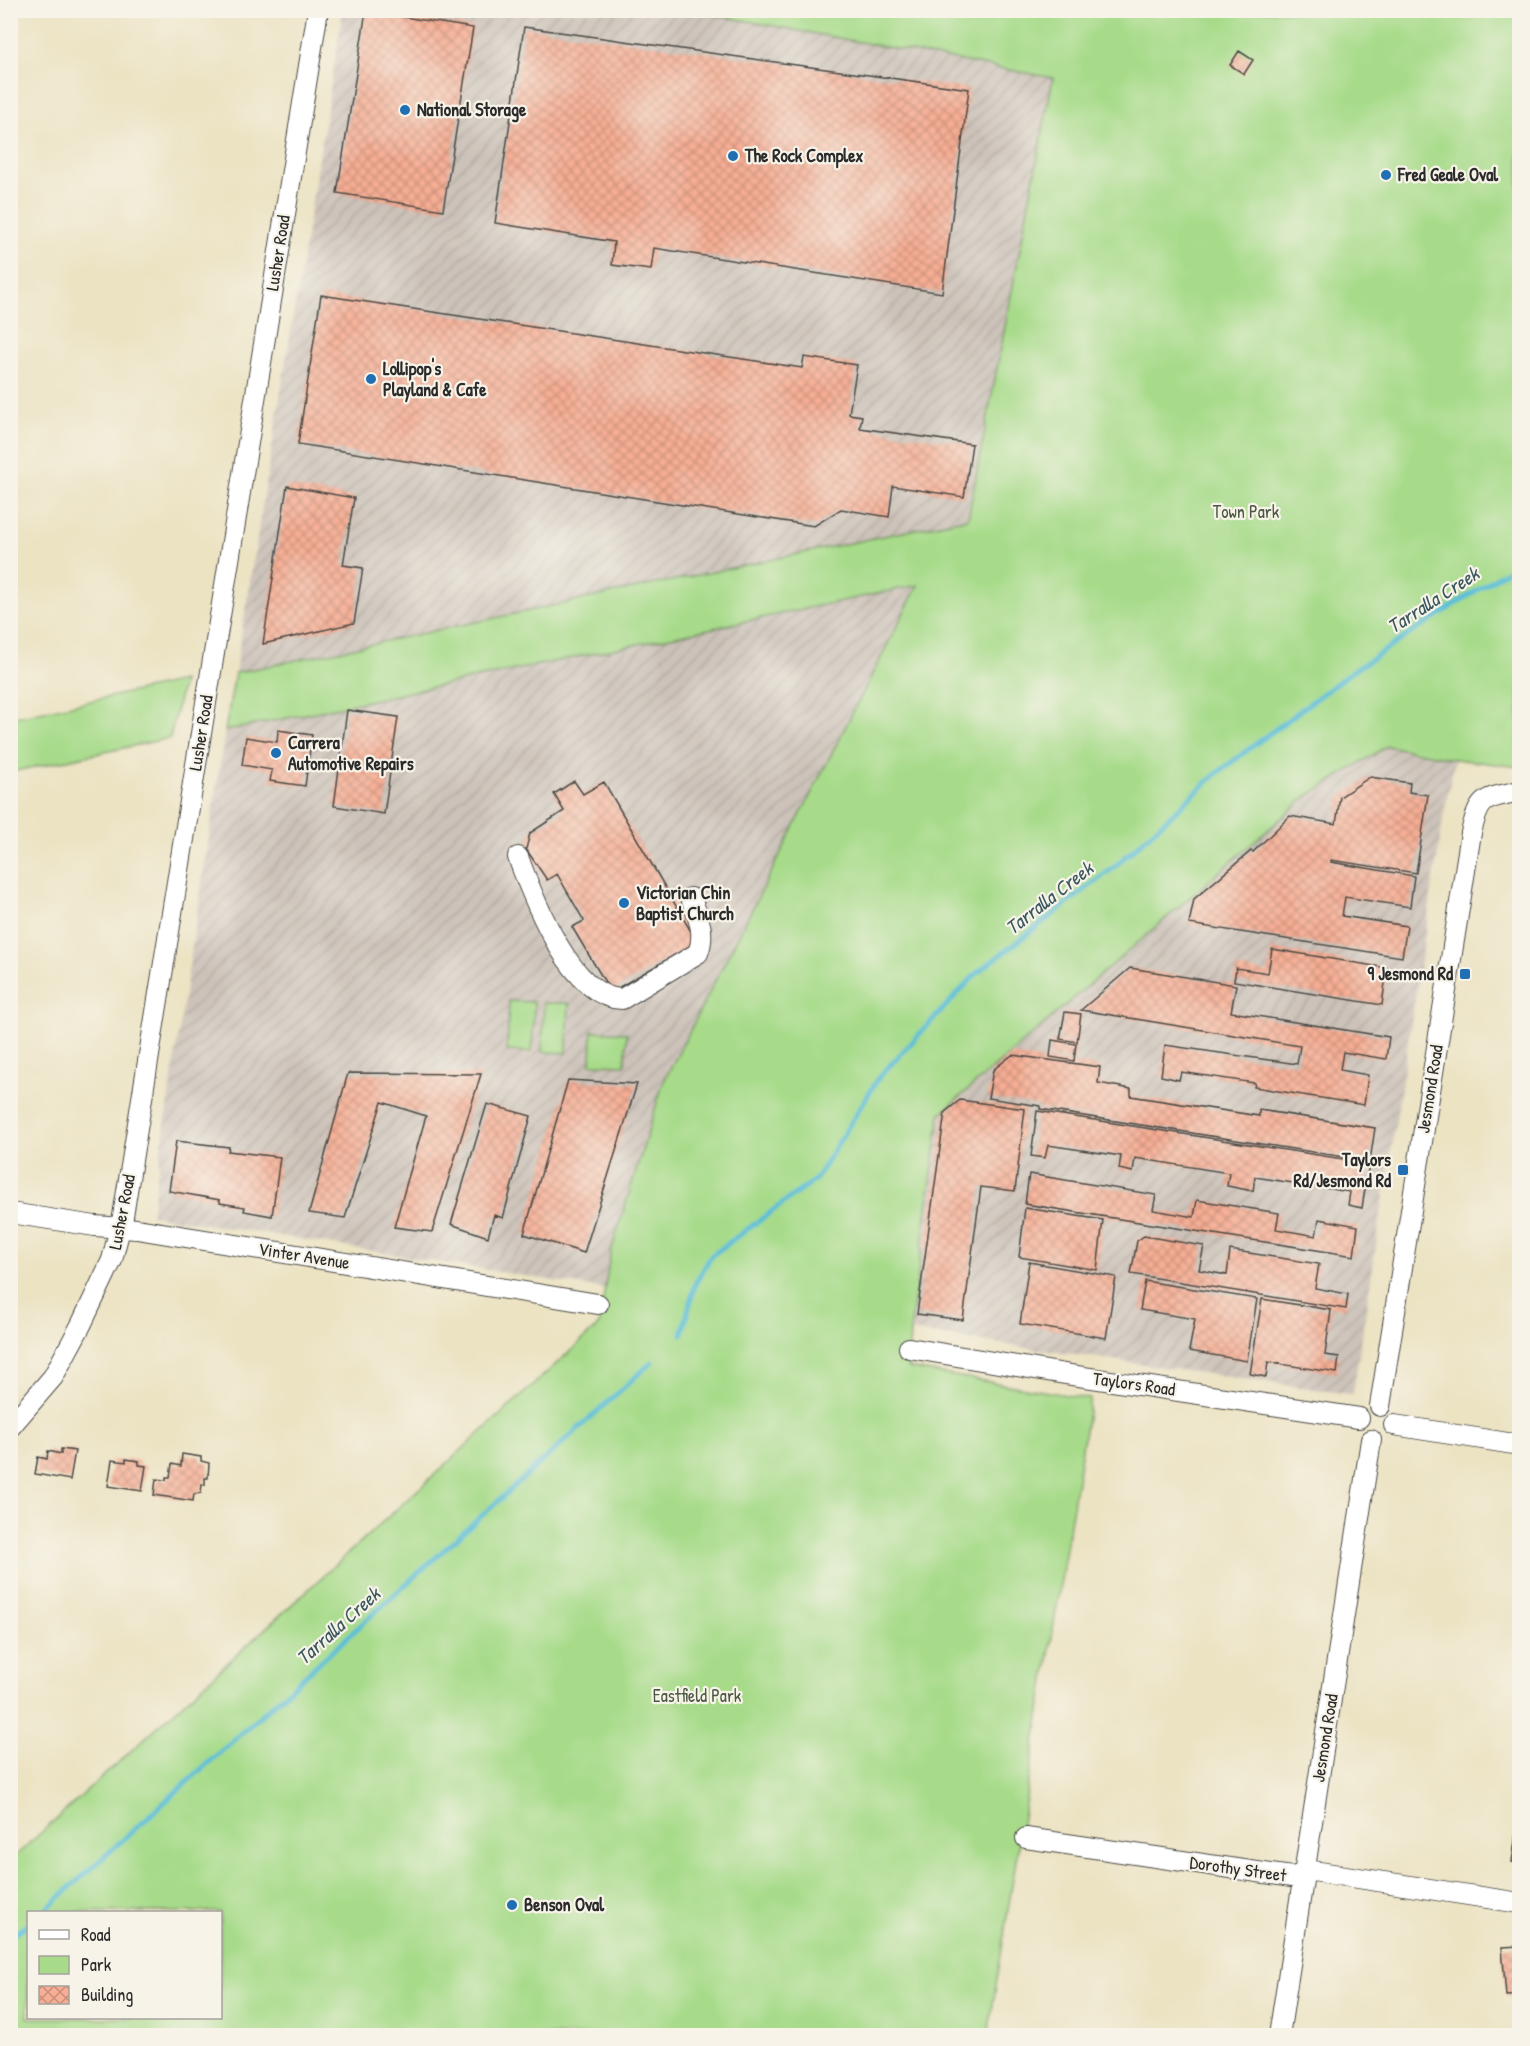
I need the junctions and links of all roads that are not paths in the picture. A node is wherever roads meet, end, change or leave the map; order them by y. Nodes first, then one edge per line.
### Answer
1 (318, 10) edge
2 (1516, 793) edge
3 (518, 857) dead end
4 (691, 898) dead end
5 (10, 1213) edge
6 (120, 1228) junction
7 (598, 1304) dead end
8 (909, 1348) dead end
9 (1380, 1406) junction
10 (1359, 1418) junction
11 (1394, 1425) junction
12 (10, 1427) edge
13 (1371, 1440) junction
14 (1520, 1445) edge
15 (1026, 1838) dead end
16 (1303, 1874) junction
17 (1520, 1903) edge
18 (1279, 2036) edge

1 - 6 street, Lusher Road
2 - 9 street, Jesmond Road
3 - 4 street
5 - 6 street, Vinter Avenue
6 - 7 street, Vinter Avenue
6 - 12 street, Lusher Road
8 - 10 street, Taylors Road
9 - 10 street
9 - 11 street
10 - 13 street
11 - 13 street
11 - 14 street
13 - 16 street, Jesmond Road
15 - 16 street, Dorothy Street
16 - 17 street, Dorothy Street
16 - 18 street, Jesmond Road

